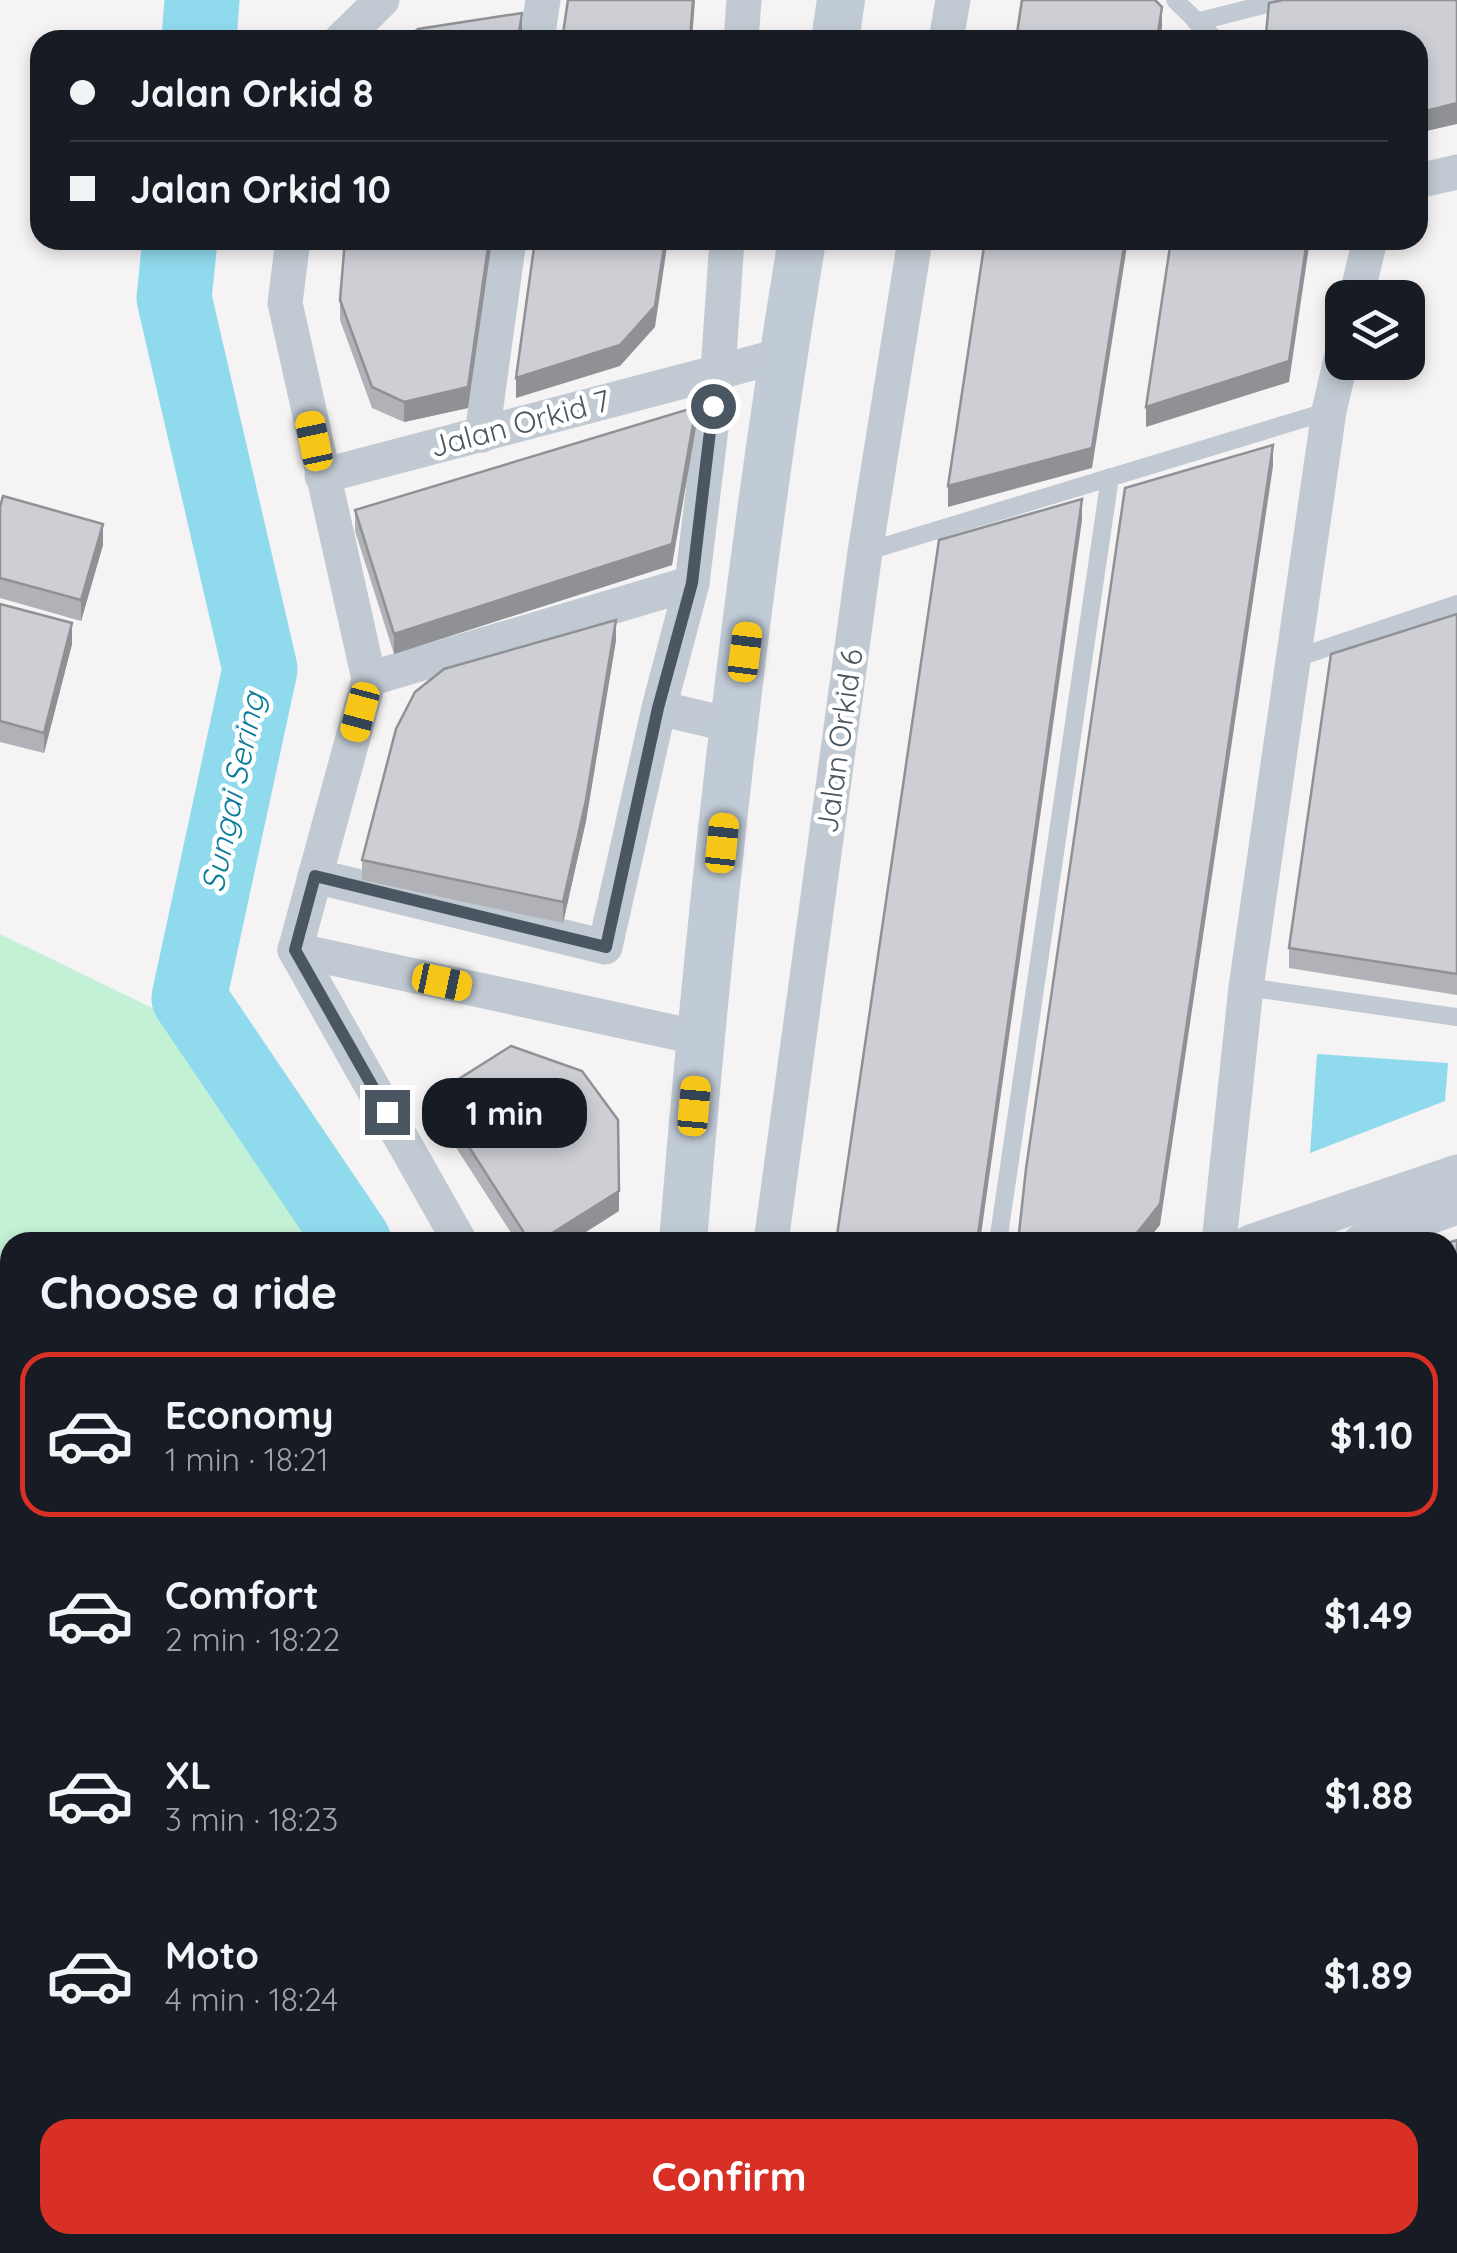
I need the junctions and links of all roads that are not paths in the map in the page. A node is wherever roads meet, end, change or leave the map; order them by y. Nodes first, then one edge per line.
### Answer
1 (382, 0) edge
2 (543, 0) edge
3 (744, 0) edge
4 (841, 0) edge
5 (953, 0) edge
6 (1175, 0) edge
7 (1283, 0) edge
8 (1196, 22) junction
9 (351, 30) edge
10 (539, 30) edge
11 (742, 30) edge
12 (836, 30) edge
13 (948, 30) edge
14 (1205, 30) edge
15 (1457, 172) edge
16 (1428, 179) edge
17 (292, 250) edge
18 (509, 250) edge
19 (726, 250) edge
20 (800, 250) edge
21 (912, 250) edge
22 (1368, 250) edge
23 (1360, 280) edge
24 (783, 356) junction
25 (718, 371) junction
26 (1336, 380) edge
27 (1329, 410) junction
28 (482, 435) junction
29 (322, 476) junction
30 (1110, 477) junction
31 (865, 552) junction
32 (692, 583) junction
33 (1457, 604) edge
34 (1293, 659) junction
35 (369, 679) junction
36 (658, 708) junction
37 (735, 726) junction
38 (315, 876) junction
39 (295, 950) junction
40 (1246, 987) junction
41 (1457, 1017) edge
42 (700, 1038) junction
43 (1457, 1172) edge
44 (1457, 1207) edge
45 (454, 1232) edge
46 (685, 1232) edge
47 (772, 1232) edge
48 (999, 1232) edge
49 (1219, 1232) edge
50 (1280, 1232) edge
51 (1388, 1232) edge

1 - 9 street
2 - 10 street
3 - 11 street
4 - 12 street
5 - 13 street
6 - 8 lane
7 - 8 lane
8 - 14 lane
15 - 16 street
17 - 29 street
18 - 28 street
19 - 25 street
20 - 24 street
21 - 31 street, Jalan Orkid 6
22 - 23 street
24 - 25 street, Jalan Orkid 7
24 - 37 street
25 - 28 street, Jalan Orkid 7
25 - 32 street
26 - 27 street
27 - 30 lane
27 - 34 street
28 - 29 street, Jalan Orkid 7
29 - 35 street
30 - 31 lane
30 - 48 lane
31 - 47 street, Jalan Orkid 6
32 - 35 street
32 - 36 street
33 - 34 lane
34 - 40 street
35 - 38 street
36 - 37 street
36 - 38 street
37 - 42 street
38 - 39 street
39 - 42 street
39 - 45 street
40 - 41 lane
40 - 49 street
42 - 46 street
43 - 50 street
44 - 51 street

